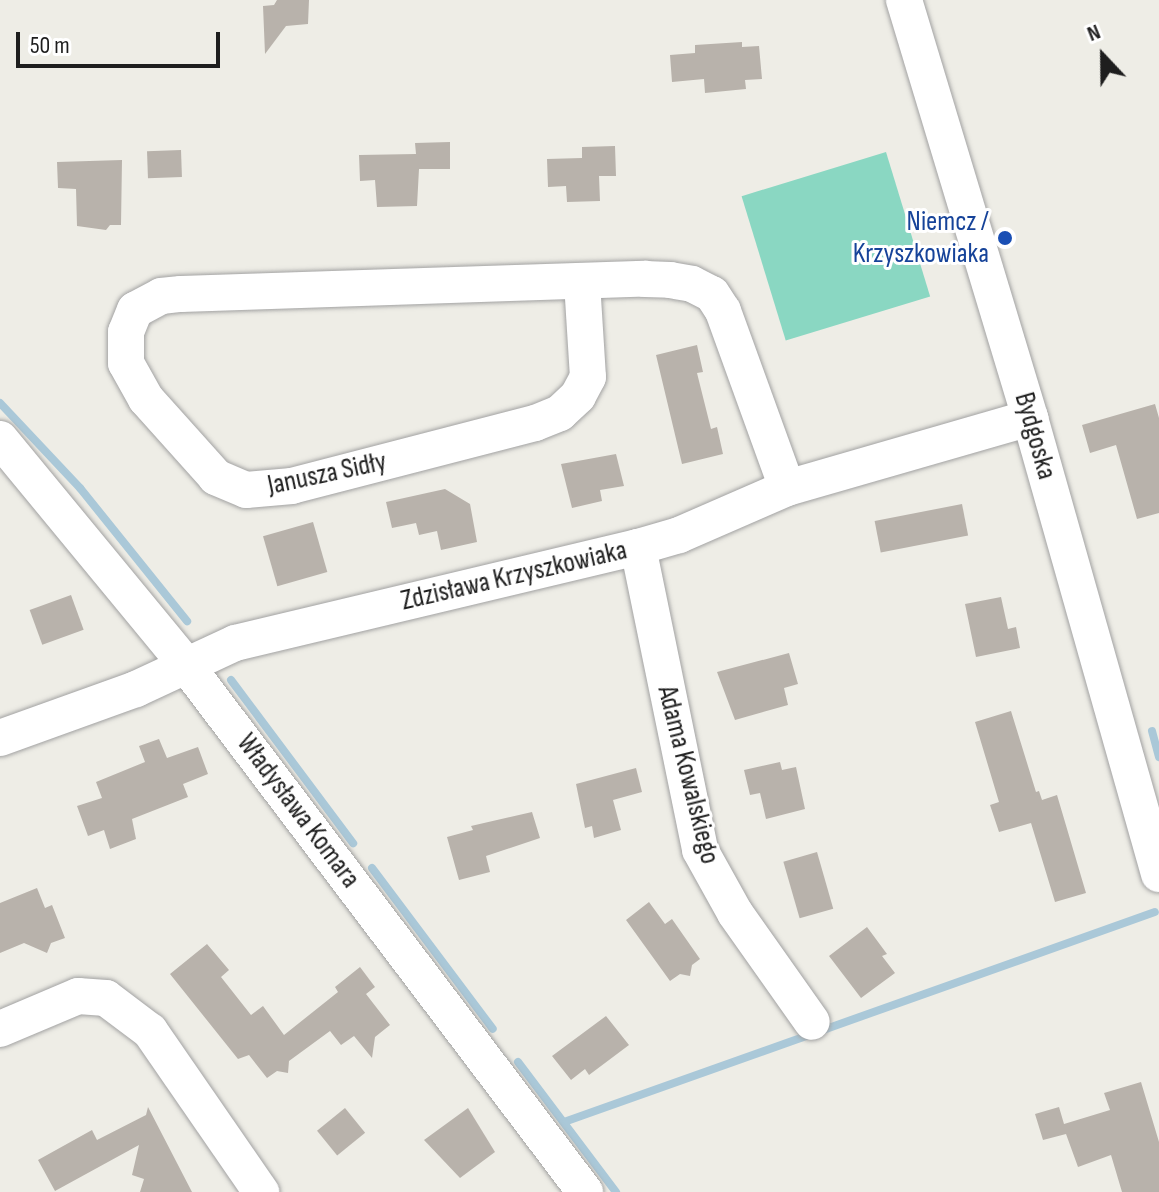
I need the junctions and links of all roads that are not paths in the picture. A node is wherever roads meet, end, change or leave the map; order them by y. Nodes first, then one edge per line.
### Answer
1 (904, 0) edge
2 (582, 282) junction
3 (1030, 418) junction
4 (0, 439) edge
5 (787, 488) junction
6 (638, 547) junction
7 (186, 665) junction
8 (0, 738) edge
9 (1159, 874) edge
10 (812, 1022) dead end
11 (0, 1029) edge
12 (261, 1192) edge
13 (585, 1192) edge

1 - 3 street, Bydgoska
2 - 2 street, Janusza Sidły
2 - 5 street, Janusza Sidły
3 - 5 street, Zdzisława Krzyszkowiaka
3 - 9 street, Bydgoska
4 - 7 street, Władysława Komara
5 - 6 street, Zdzisława Krzyszkowiaka
6 - 7 street, Zdzisława Krzyszkowiaka
6 - 10 street, Adama Kowalskiego
7 - 8 street, Zdzisława Krzyszkowiaka
7 - 13 street, Władysława Komara
11 - 12 street

